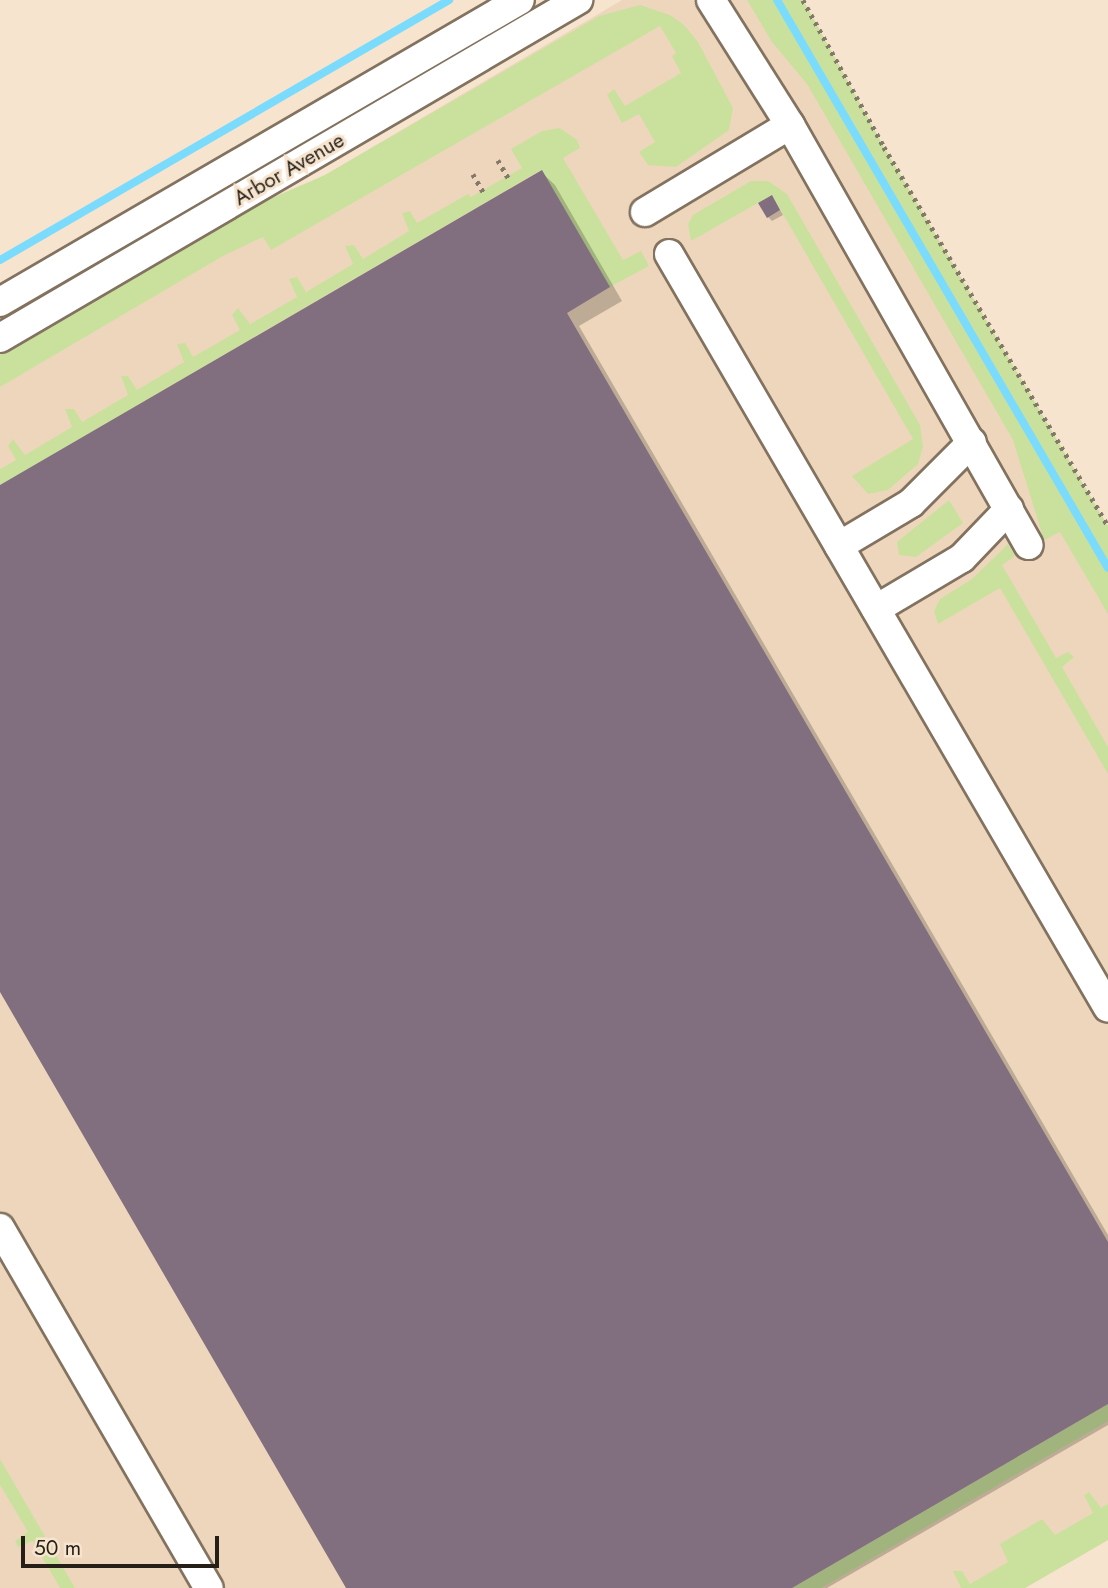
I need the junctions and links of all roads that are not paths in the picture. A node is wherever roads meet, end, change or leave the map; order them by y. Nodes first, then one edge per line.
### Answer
1 (520, 0) edge
2 (578, 0) edge
3 (711, 0) edge
4 (790, 125) junction
5 (645, 212) dead end
6 (669, 254) dead end
7 (0, 302) edge
8 (0, 338) edge
9 (972, 442) junction
10 (1009, 509) junction
11 (1029, 545) dead end
12 (839, 546) junction
13 (876, 609) junction
14 (1108, 1008) edge
15 (0, 1228) edge
16 (209, 1588) edge

1 - 7 street
2 - 8 street, Arbor Avenue
3 - 4 street
4 - 5 street
4 - 9 street
6 - 12 street
9 - 10 street
9 - 12 street
10 - 11 street
10 - 13 street
12 - 13 street
13 - 14 street
15 - 16 street

